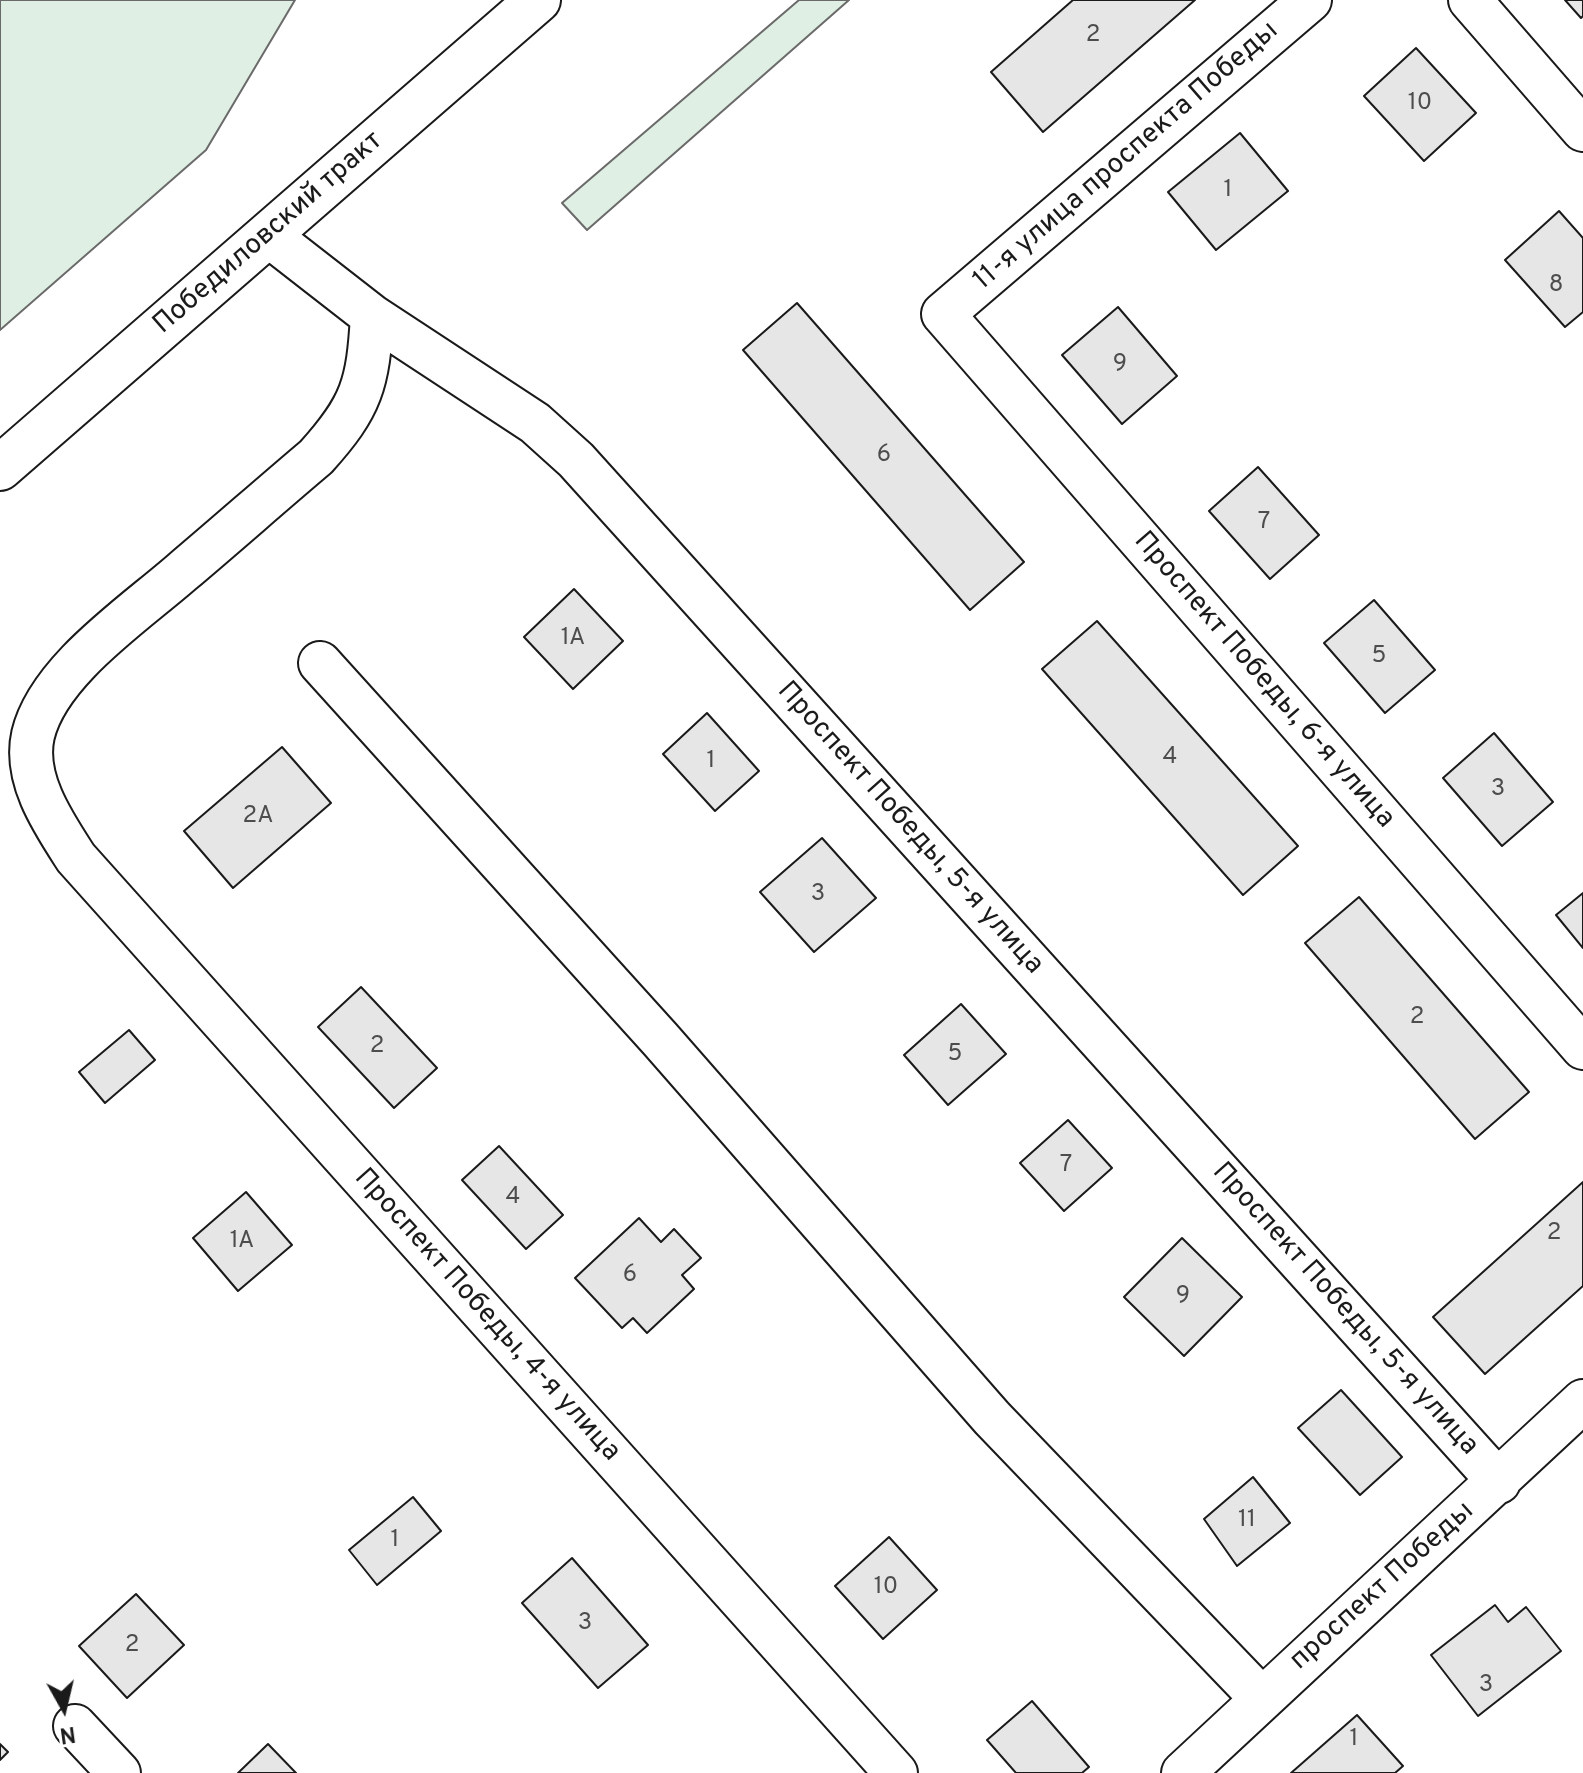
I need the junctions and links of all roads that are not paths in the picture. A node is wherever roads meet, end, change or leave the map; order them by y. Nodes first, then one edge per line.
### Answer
1 (538, 0) edge
2 (1310, 0) edge
3 (1470, 0) edge
4 (1583, 130) edge
5 (268, 235) junction
6 (943, 314) joint
7 (372, 316) junction
8 (0, 468) edge
9 (320, 663) dead end
10 (1583, 1048) edge
11 (1583, 1401) edge
12 (1499, 1482) junction
13 (1261, 1698) junction
14 (75, 1726) dead end
15 (119, 1773) edge
16 (896, 1773) edge
17 (1183, 1773) edge

1 - 5 main road, Победиловский тракт
2 - 6 street, 11-я улица проспекта Победы
3 - 4 street
5 - 7 street, Проспект Победы, 5-я улица
5 - 8 main road, Победиловский тракт
6 - 10 street, Проспект Победы, 6-я улица
7 - 12 street, Проспект Победы, 5-я улица
7 - 16 street, Проспект Победы, 4-я улица
9 - 13 street
11 - 12 street, проспект Победы
12 - 13 street, проспект Победы
13 - 17 street, проспект Победы
14 - 15 street

